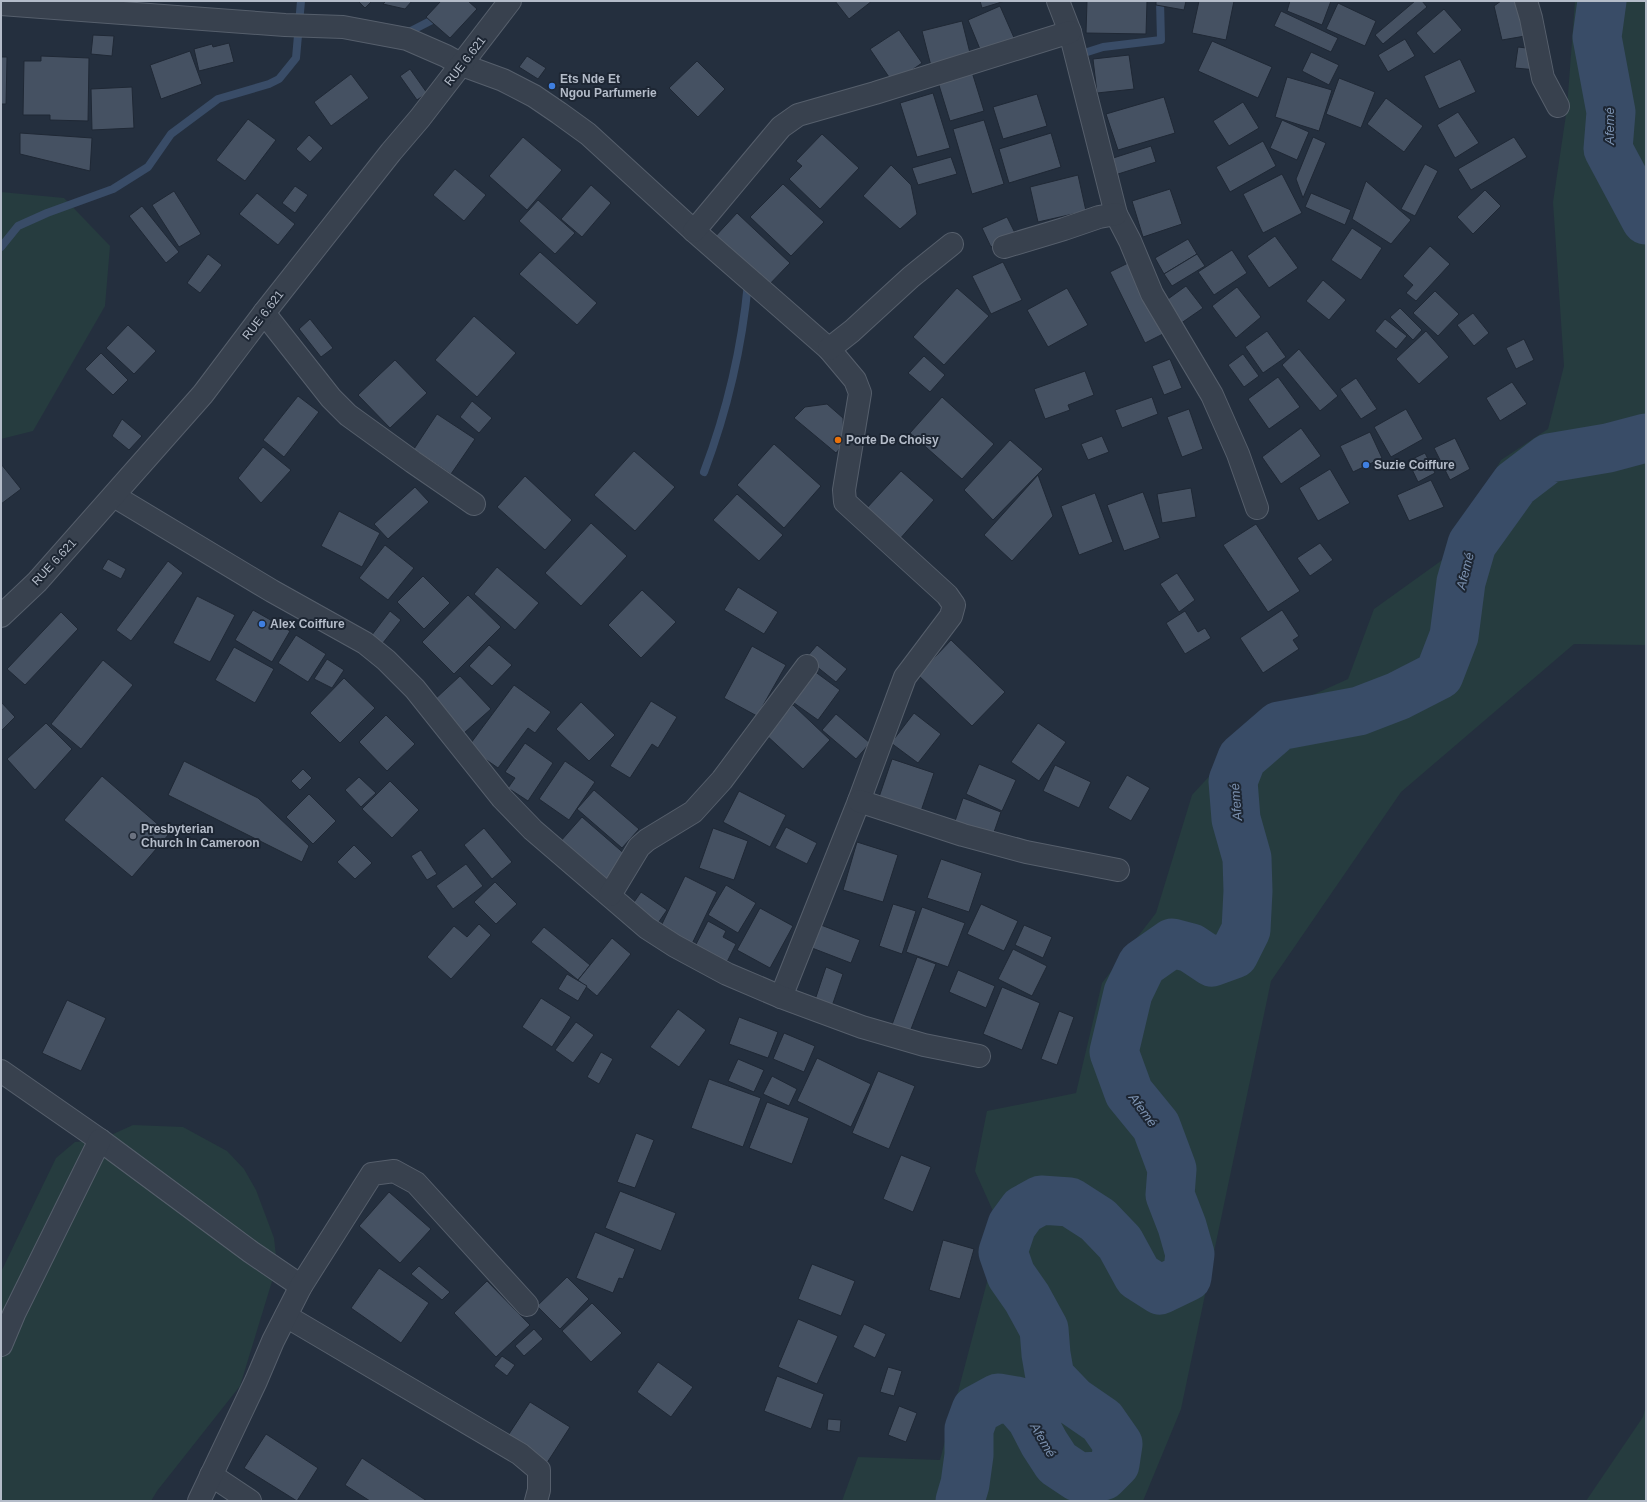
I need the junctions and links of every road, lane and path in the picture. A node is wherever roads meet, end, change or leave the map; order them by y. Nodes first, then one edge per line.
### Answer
1 (510, 1) edge
2 (1058, 1) edge
3 (1, 4) edge
4 (1529, 7) edge
5 (1070, 32) junction
6 (462, 65) junction
7 (1558, 106) dead end
8 (1116, 214) junction
9 (694, 231) junction
10 (952, 244) dead end
11 (1004, 247) dead end
12 (264, 313) junction
13 (829, 349) junction
14 (114, 496) junction
15 (474, 504) dead end
16 (1257, 508) dead end
17 (1, 616) edge
18 (807, 666) dead end
19 (859, 801) junction
20 (1118, 870) dead end
21 (610, 895) junction
22 (781, 997) junction
23 (979, 1056) dead end
24 (1, 1071) edge
25 (100, 1140) junction
26 (301, 1286) junction
27 (527, 1305) dead end
28 (286, 1316) junction
29 (1, 1345) edge
30 (211, 1475) junction
31 (199, 1501) edge
32 (250, 1501) edge
33 (536, 1501) edge

1 - 6 street, RUE 6.621
2 - 5 street
3 - 6 street
4 - 7 street
5 - 8 street
5 - 9 street
6 - 9 street
6 - 12 street, RUE 6.621
8 - 11 street
8 - 16 street
9 - 13 street
10 - 13 street
12 - 14 street, RUE 6.621
12 - 15 street
13 - 19 street
14 - 17 street, RUE 6.621
14 - 21 street
18 - 21 street
19 - 20 street
19 - 22 street
21 - 22 street
22 - 23 street
24 - 25 street
25 - 26 street
25 - 29 street
26 - 27 street
26 - 28 street
28 - 30 street
28 - 33 street
30 - 31 street
30 - 32 street

